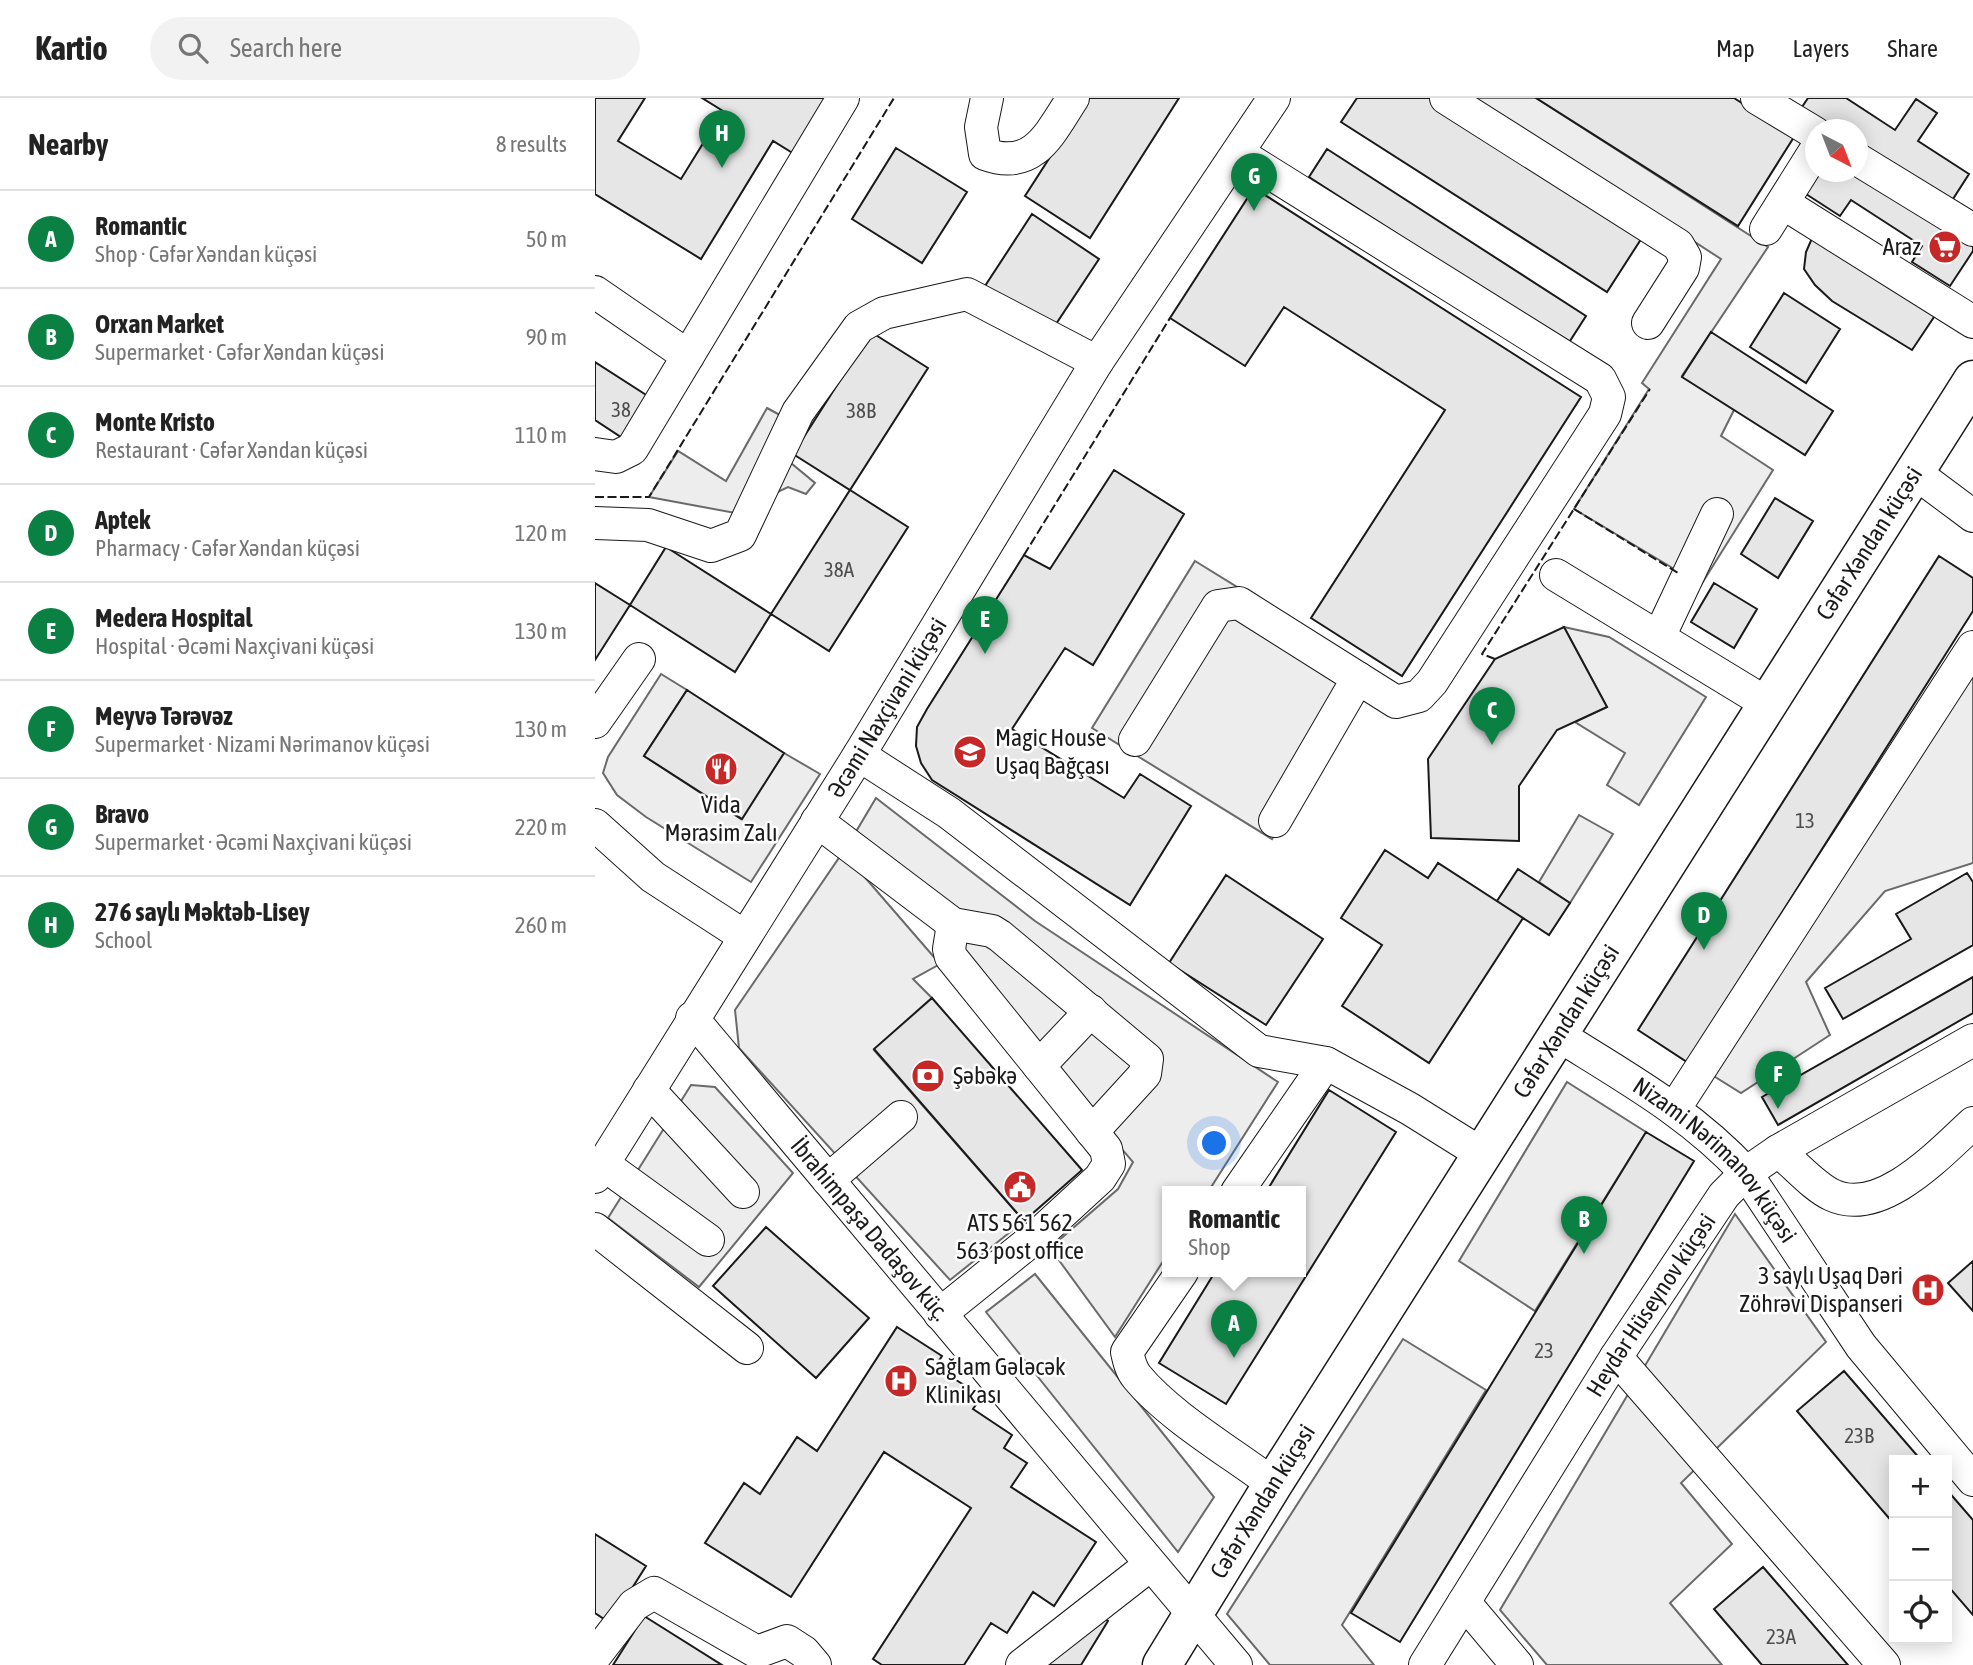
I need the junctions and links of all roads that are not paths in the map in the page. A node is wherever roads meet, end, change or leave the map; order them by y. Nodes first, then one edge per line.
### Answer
1 (843, 98) edge
2 (987, 98) edge
3 (1073, 98) edge
4 (1274, 98) edge
5 (1446, 98) edge
6 (1757, 98) edge
7 (1792, 107) edge
8 (1805, 122) edge
9 (1238, 153) junction
10 (1868, 166) edge
11 (1805, 167) edge
12 (1783, 203) junction
13 (1766, 229) dead end
14 (1973, 230) edge
15 (595, 292) edge
16 (1973, 322) edge
17 (1648, 323) dead end
18 (688, 356) junction
19 (1097, 362) junction
20 (1973, 380) edge
21 (595, 454) edge
22 (1914, 472) junction
23 (1717, 514) dead end
24 (1973, 516) edge
25 (595, 523) edge
26 (1556, 575) dead end
27 (1658, 637) junction
28 (1973, 647) edge
29 (639, 659) dead end
30 (1358, 678) junction
31 (1768, 704) junction
32 (595, 722) edge
33 (1135, 740) dead end
34 (859, 755) junction
35 (817, 821) junction
36 (1275, 821) dead end
37 (595, 825) edge
38 (953, 924) junction
39 (744, 936) junction
40 (1091, 1011) junction
41 (692, 1018) junction
42 (1558, 1035) junction
43 (1973, 1040) edge
44 (1326, 1063) junction
45 (1039, 1066) junction
46 (649, 1090) junction
47 (1675, 1108) junction
48 (901, 1117) dead end
49 (1973, 1123) edge
50 (1092, 1132) junction
51 (1778, 1151) junction
52 (1482, 1154) junction
53 (599, 1170) edge
54 (1746, 1173) junction
55 (828, 1180) junction
56 (1241, 1186) edge
57 (743, 1192) dead end
58 (595, 1229) edge
59 (708, 1240) dead end
60 (1179, 1277) edge
61 (940, 1314) junction
62 (747, 1348) dead end
63 (1616, 1357) junction
64 (1973, 1480) edge
65 (1273, 1484) junction
66 (1150, 1565) junction
67 (1464, 1602) junction
68 (1193, 1615) junction
69 (595, 1656) edge
70 (815, 1665) edge
71 (1022, 1665) edge
72 (1162, 1665) edge
73 (1236, 1665) edge
74 (1425, 1665) edge
75 (1517, 1665) edge
76 (1884, 1665) edge

1 - 18 street
2 - 3 street
4 - 9 street, Əcəmi Naxçivani küçəsi
5 - 17 street
6 - 7 street
7 - 8 street
9 - 19 street, Əcəmi Naxçivani küçəsi
9 - 30 street
10 - 14 street
11 - 12 street
12 - 13 street
12 - 16 street
15 - 18 street
18 - 21 street
19 - 25 street
19 - 34 street, Əcəmi Naxçivani küçəsi
20 - 22 main road, Cəfər Xəndan küçəsi
22 - 24 street
22 - 31 main road, Cəfər Xəndan küçəsi
23 - 27 street
26 - 27 street
27 - 31 street
28 - 47 street
29 - 32 street
30 - 33 street
30 - 36 street
31 - 42 main road, Cəfər Xəndan küçəsi
34 - 35 street, Əcəmi Naxçivani küçəsi
34 - 44 street
35 - 38 street
35 - 39 street, Əcəmi Naxçivani küçəsi
37 - 39 street
38 - 40 street
38 - 45 street
39 - 41 street, Əcəmi Naxçivani küçəsi
40 - 45 street
40 - 50 street
41 - 46 street, Əcəmi Naxçivani küçəsi
41 - 55 street, İbrahimpaşa Dadaşov küç.
42 - 47 street, Nizami Nərimanov küçəsi
42 - 52 main road, Cəfər Xəndan küçəsi
43 - 51 street, Heydər Hüseynov küçəsi
44 - 52 street
44 - 56 street
45 - 50 street
46 - 53 street, Əcəmi Naxçivani küçəsi
46 - 57 street
47 - 54 street, Nizami Nərimanov küçəsi
48 - 55 street
49 - 51 street
50 - 61 street
51 - 54 street, Heydər Hüseynov küçəsi
52 - 65 main road, Cəfər Xəndan küçəsi
53 - 59 street
54 - 63 street, Heydər Hüseynov küçəsi
54 - 64 street, Nizami Nərimanov küçəsi
55 - 61 street, İbrahimpaşa Dadaşov küç.
58 - 62 street
60 - 65 street
61 - 66 street, İbrahimpaşa Dadaşov küç.
63 - 67 street, Heydər Hüseynov küçəsi
63 - 76 street
65 - 68 main road, Cəfər Xəndan küçəsi
66 - 68 street, İbrahimpaşa Dadaşov küç.
66 - 71 street
67 - 74 street, Heydər Hüseynov küçəsi
67 - 75 street
68 - 72 main road, Cəfər Xəndan küçəsi
68 - 73 street, İbrahimpaşa Dadaşov küç.
69 - 70 street

